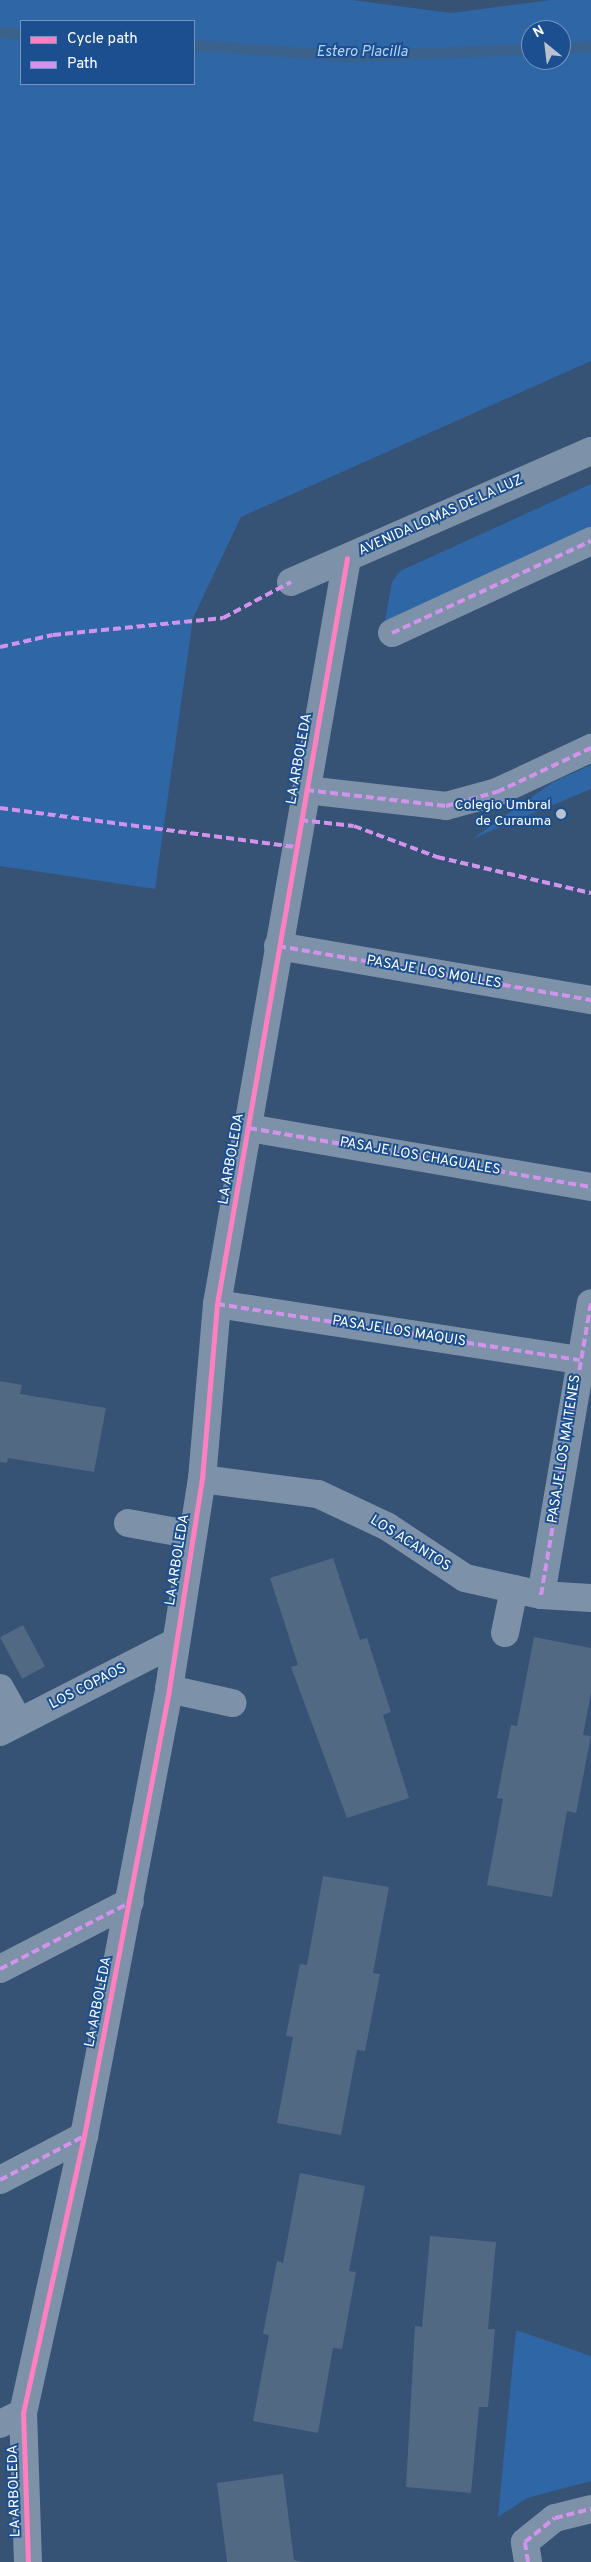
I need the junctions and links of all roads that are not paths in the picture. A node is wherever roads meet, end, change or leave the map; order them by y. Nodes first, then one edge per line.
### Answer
1 (591, 451) edge
2 (591, 541) edge
3 (347, 558) junction
4 (291, 582) dead end
5 (392, 633) dead end
6 (591, 748) edge
7 (306, 790) junction
8 (278, 946) junction
9 (591, 1000) edge
10 (249, 1128) junction
11 (591, 1187) edge
12 (591, 1303) edge
13 (218, 1304) junction
14 (580, 1360) junction
15 (202, 1479) junction
16 (128, 1524) dead end
17 (193, 1535) junction
18 (514, 1589) junction
19 (541, 1595) junction
20 (591, 1598) edge
21 (505, 1633) dead end
22 (176, 1642) junction
23 (0, 1688) edge
24 (168, 1689) junction
25 (232, 1703) dead end
26 (10, 1727) edge
27 (130, 1902) junction
28 (0, 1969) edge
29 (84, 2136) junction
30 (0, 2180) edge
31 (12, 2419) edge
32 (591, 2509) edge
33 (526, 2552) edge
34 (28, 2562) edge

1 - 3 street, AVENIDA LOMAS DE LA LUZ
2 - 5 street
3 - 4 street, AVENIDA LOMAS DE LA LUZ
3 - 7 street, LA ARBOLEDA
6 - 7 street
7 - 8 street, LA ARBOLEDA
8 - 9 street, PASAJE LOS MOLLES
8 - 10 street, LA ARBOLEDA
10 - 11 street, PASAJE LOS CHAGUALES
10 - 13 street, LA ARBOLEDA
12 - 14 street, PASAJE LOS MAITENES
13 - 14 street, PASAJE LOS MAQUIS
13 - 15 street, LA ARBOLEDA
14 - 19 street, PASAJE LOS MAITENES
15 - 17 street, LA ARBOLEDA
15 - 18 street, LOS ACANTOS
16 - 17 street
17 - 22 street, LA ARBOLEDA
18 - 19 street, LOS ACANTOS
18 - 21 street
19 - 20 street, LOS ACANTOS
22 - 24 street, LA ARBOLEDA
22 - 26 street, LOS COPAOS
23 - 26 street
24 - 25 street
24 - 27 street, LA ARBOLEDA
27 - 28 street
27 - 29 street, LA ARBOLEDA
29 - 30 street
29 - 31 street, LA ARBOLEDA
31 - 34 street, LA ARBOLEDA
32 - 33 street

